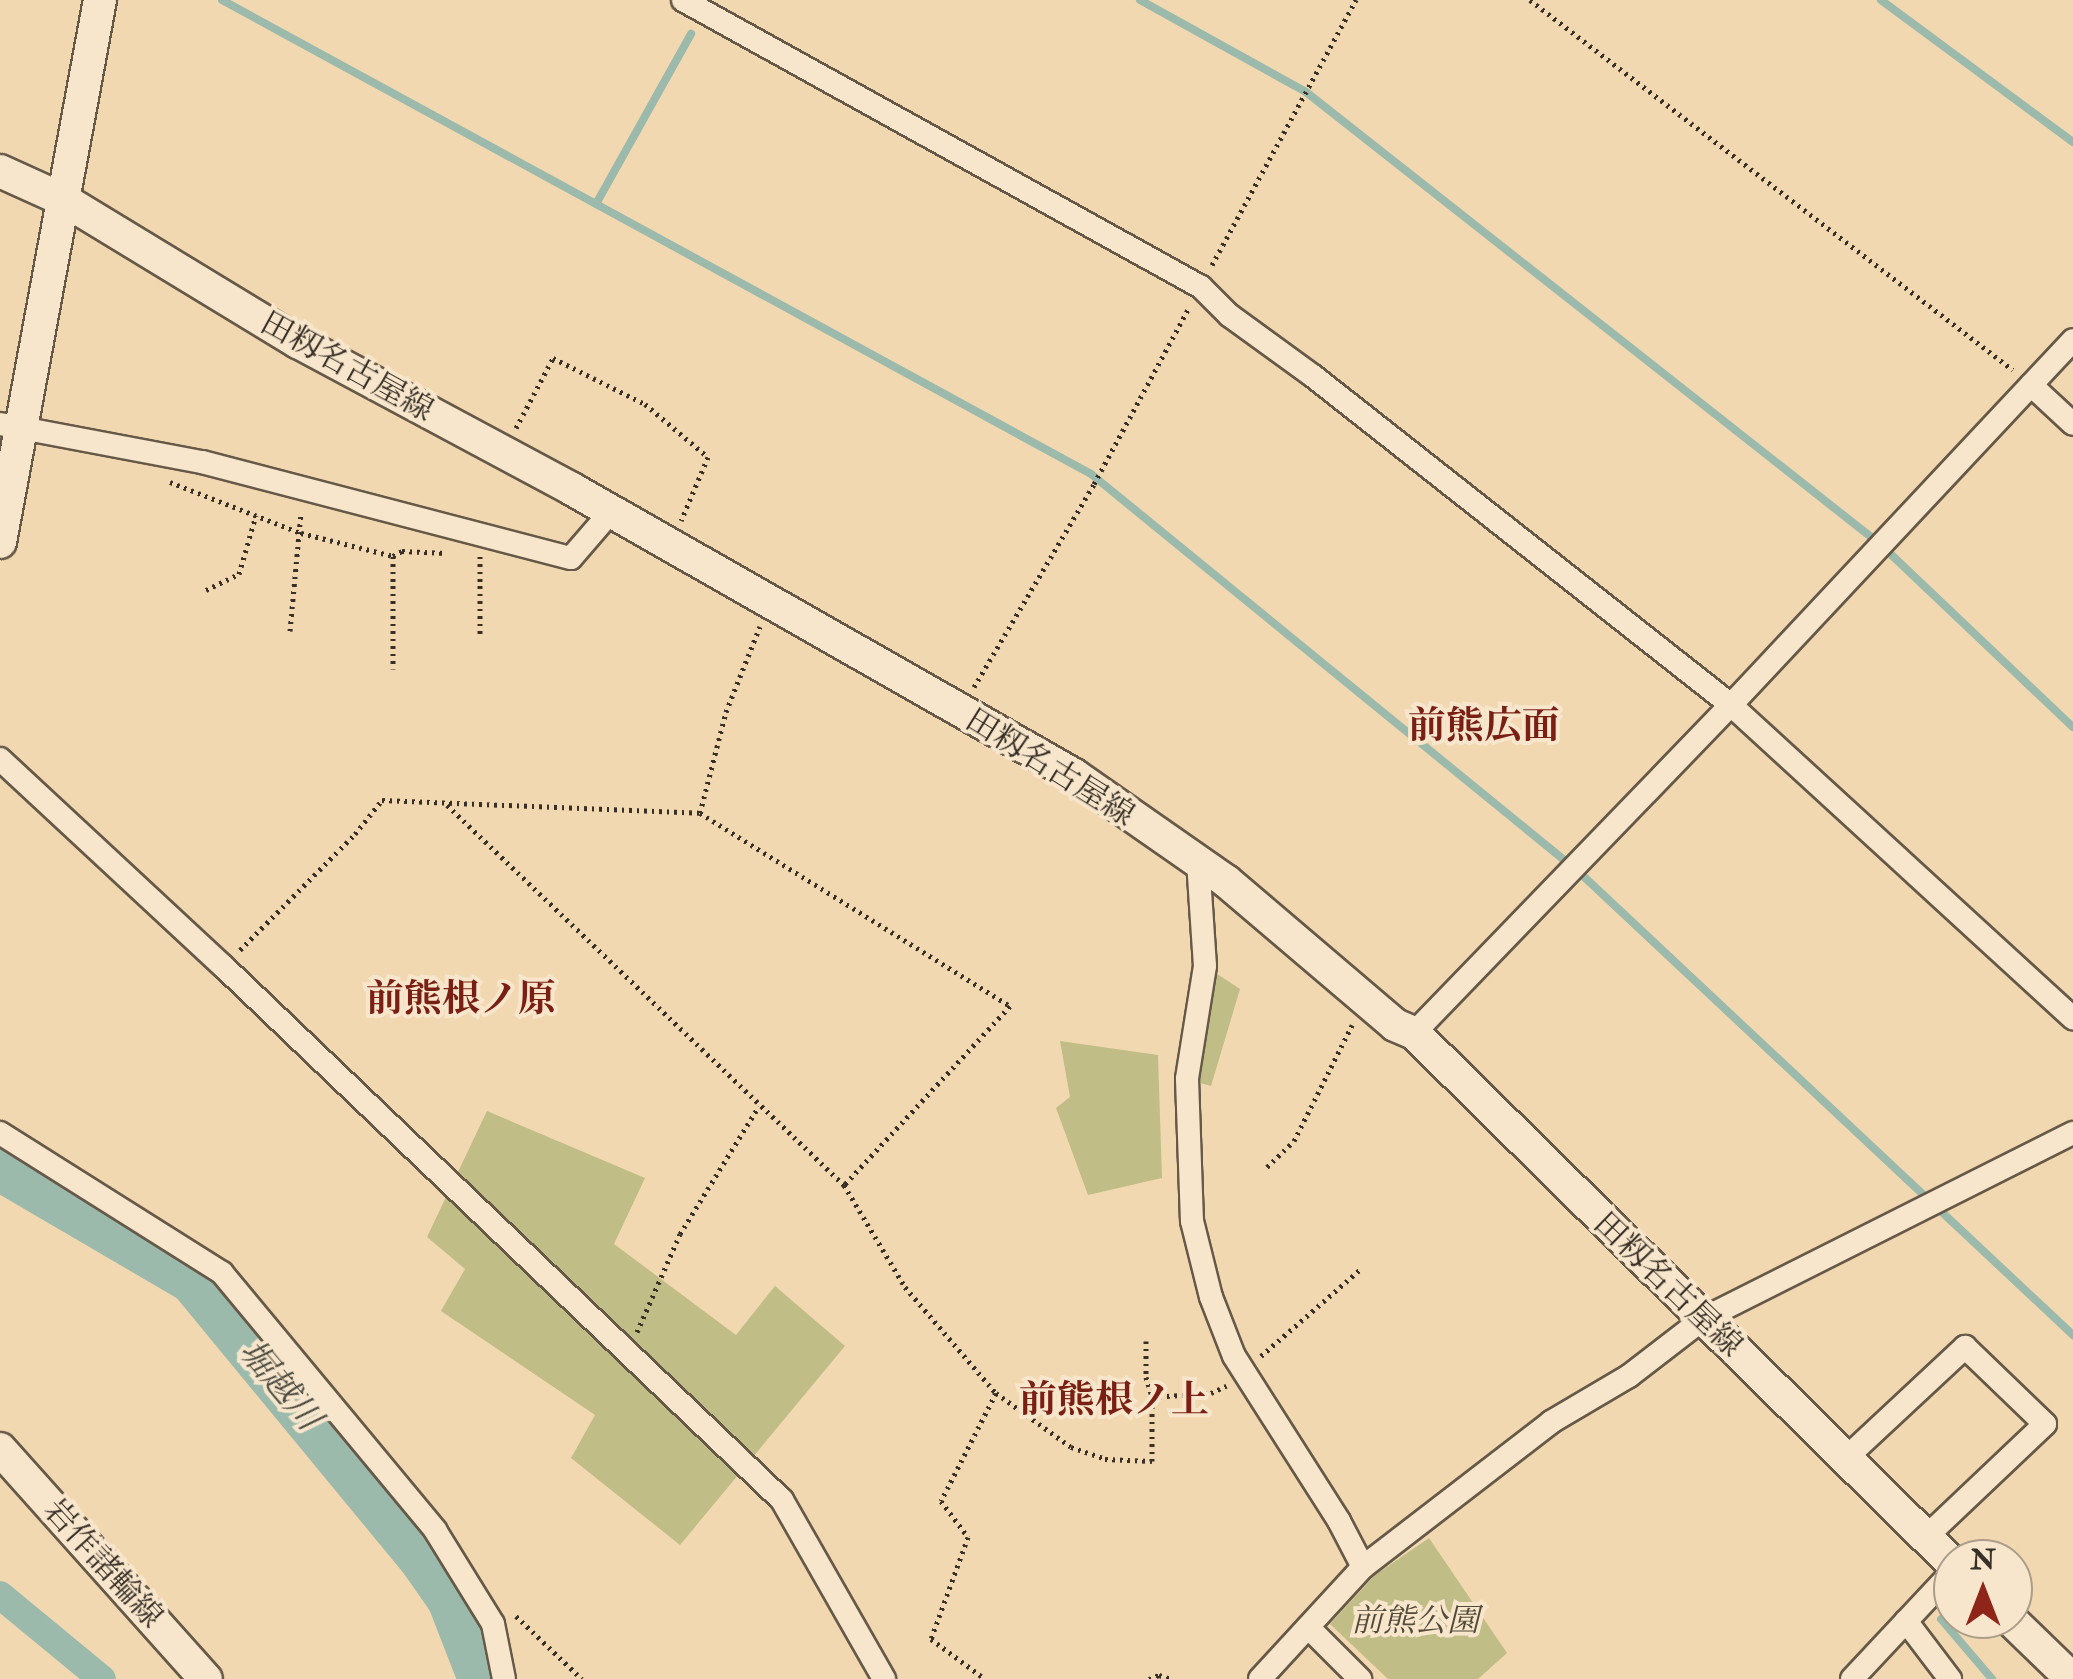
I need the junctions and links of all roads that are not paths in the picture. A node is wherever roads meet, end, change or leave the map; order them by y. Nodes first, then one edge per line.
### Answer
1 (100, 0) edge
2 (683, 0) edge
3 (0, 171) edge
4 (64, 200) junction
5 (2073, 340) edge
6 (2032, 384) junction
7 (2073, 424) edge
8 (11, 425) edge
9 (609, 514) junction
10 (0, 542) edge
11 (1732, 705) junction
12 (0, 759) edge
13 (1198, 862) junction
14 (2073, 1018) edge
15 (1414, 1034) junction
16 (0, 1133) edge
17 (2073, 1134) edge
18 (1703, 1319) junction
19 (0, 1449) edge
20 (1846, 1458) junction
21 (1928, 1536) junction
22 (1933, 1542) edge
23 (1364, 1567) junction
24 (1933, 1591) edge
25 (1906, 1622) junction
26 (1308, 1627) junction
27 (2031, 1639) edge
28 (206, 1679) edge
29 (504, 1679) edge
30 (884, 1679) edge
31 (1260, 1679) edge
32 (1360, 1679) edge
33 (1852, 1679) edge
34 (1950, 1679) edge
35 (2072, 1679) edge

1 - 4 main road
2 - 11 street
3 - 4 main road, 田籾名古屋線
4 - 8 main road
4 - 9 main road, 田籾名古屋線
5 - 6 street
6 - 7 street
6 - 11 street
8 - 9 street
8 - 10 main road
9 - 13 main road, 田籾名古屋線
11 - 14 street
11 - 15 street
12 - 30 street
13 - 15 main road, 田籾名古屋線
13 - 23 street
15 - 18 main road, 田籾名古屋線
16 - 29 street
17 - 18 street
18 - 20 main road, 田籾名古屋線
18 - 23 street
19 - 28 main road, 岩作諸輪線
20 - 21 main road, 田籾名古屋線
20 - 21 street
21 - 22 main road, 田籾名古屋線
23 - 26 street
24 - 25 street
25 - 33 street
25 - 34 street
26 - 31 street
26 - 32 street
27 - 35 main road

